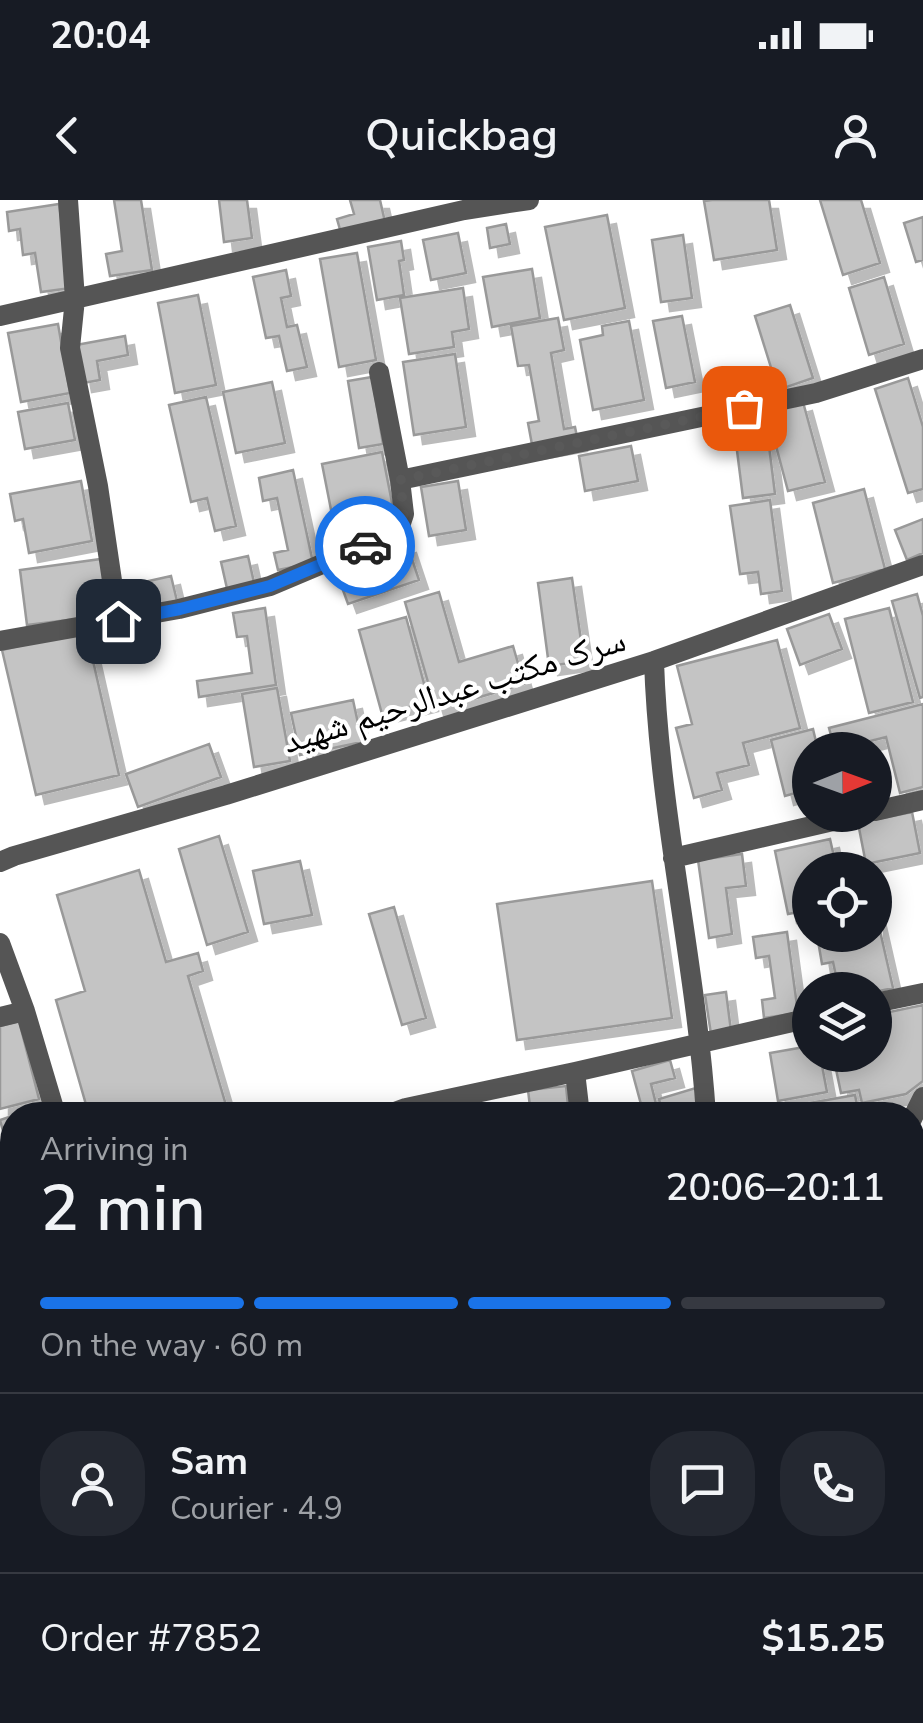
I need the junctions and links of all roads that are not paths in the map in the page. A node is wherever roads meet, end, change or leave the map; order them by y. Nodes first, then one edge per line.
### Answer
1 (68, 200) edge
2 (529, 200) edge
3 (75, 299) junction
4 (0, 316) edge
5 (923, 359) edge
6 (379, 372) dead end
7 (400, 480) junction
8 (923, 565) edge
9 (118, 621) junction
10 (0, 640) edge
11 (654, 661) junction
12 (923, 800) edge
13 (892, 807) edge
14 (792, 830) edge
15 (673, 858) junction
16 (0, 862) edge
17 (0, 944) edge
18 (923, 992) edge
19 (892, 1000) edge
20 (25, 1011) junction
21 (0, 1018) edge
22 (792, 1022) edge
23 (702, 1042) junction
24 (575, 1072) junction
25 (52, 1102) edge
26 (447, 1102) edge
27 (578, 1102) edge
28 (705, 1102) edge

1 - 3 street
2 - 3 street
3 - 4 street
3 - 9 street
5 - 7 street
6 - 7 street
7 - 9 street
8 - 11 street, سرک مکتب عبدالرحیم شهید
9 - 10 street
11 - 15 street
11 - 16 street, سرک مکتب عبدالرحیم شهید
12 - 13 street
14 - 15 street
15 - 23 street
17 - 20 street
18 - 19 street
20 - 21 street
20 - 25 street
22 - 23 street
23 - 24 street
23 - 28 street
24 - 26 street
24 - 27 street

